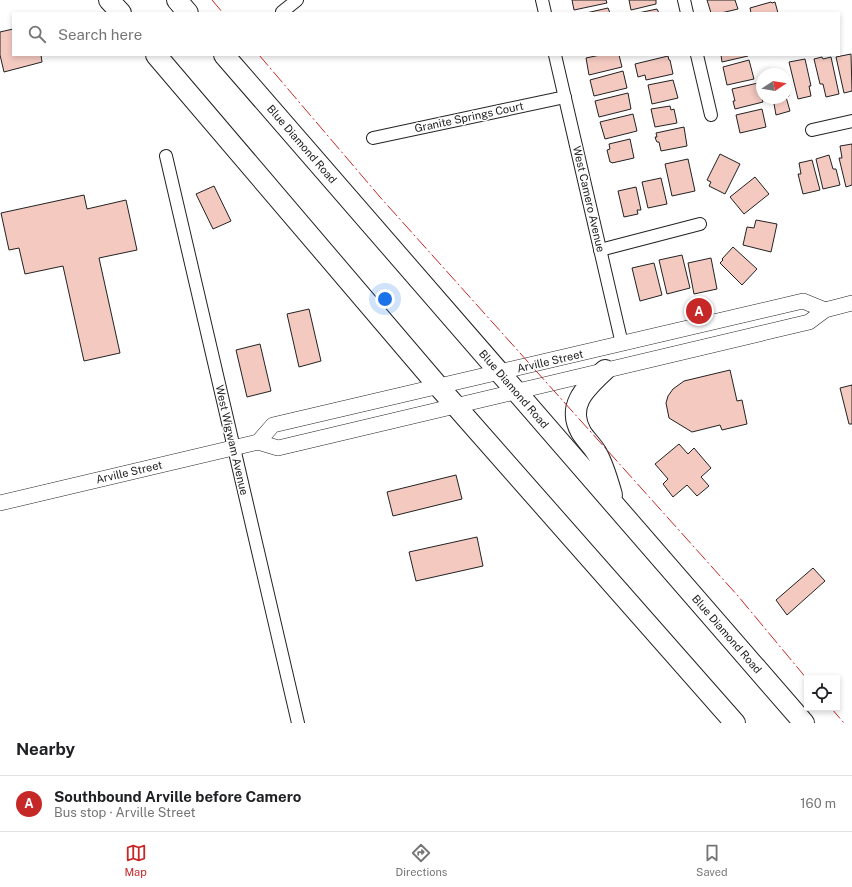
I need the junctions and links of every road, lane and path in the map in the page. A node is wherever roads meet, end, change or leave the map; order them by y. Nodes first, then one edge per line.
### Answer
1 (109, 0) edge
2 (177, 0) edge
3 (297, 0) edge
4 (542, 0) edge
5 (684, 0) edge
6 (119, 12) edge
7 (187, 12) edge
8 (282, 12) edge
9 (545, 12) edge
10 (687, 12) edge
11 (157, 56) edge
12 (225, 56) edge
13 (555, 56) edge
14 (697, 56) edge
15 (565, 97) junction
16 (711, 115) dead end
17 (852, 121) edge
18 (812, 130) dead end
19 (373, 138) dead end
20 (166, 156) dead end
21 (700, 224) dead end
22 (600, 250) junction
23 (852, 303) edge
24 (825, 310) junction
25 (622, 344) junction
26 (605, 370) junction
27 (500, 373) junction
28 (439, 387) junction
29 (516, 391) junction
30 (456, 405) junction
31 (258, 442) junction
32 (234, 447) junction
33 (0, 503) edge
34 (617, 508) junction
35 (298, 723) edge
36 (735, 723) edge
37 (804, 723) edge

1 - 6 highway
2 - 7 highway
3 - 8 street
4 - 9 street
5 - 10 street
11 - 28 highway
12 - 27 highway, Blue Diamond Road
13 - 15 street, West Camero Avenue
14 - 16 street
15 - 19 street, Granite Springs Court
15 - 22 street, West Camero Avenue
17 - 18 street
20 - 32 street, West Wigwam Avenue
21 - 22 street
22 - 25 street, West Camero Avenue
23 - 24 street, Arville Street
24 - 25 street, Arville Street
24 - 26 street, Arville Street
25 - 27 street, Arville Street
26 - 29 street, Arville Street
26 - 34 highway
27 - 28 street, Arville Street
27 - 29 highway, Blue Diamond Road
28 - 30 highway
28 - 31 street, Arville Street
29 - 30 street, Arville Street
29 - 34 highway, Blue Diamond Road
30 - 31 street, Arville Street
30 - 36 highway
31 - 32 street, Arville Street
32 - 33 street, Arville Street
32 - 35 street, West Wigwam Avenue
34 - 37 highway, Blue Diamond Road

